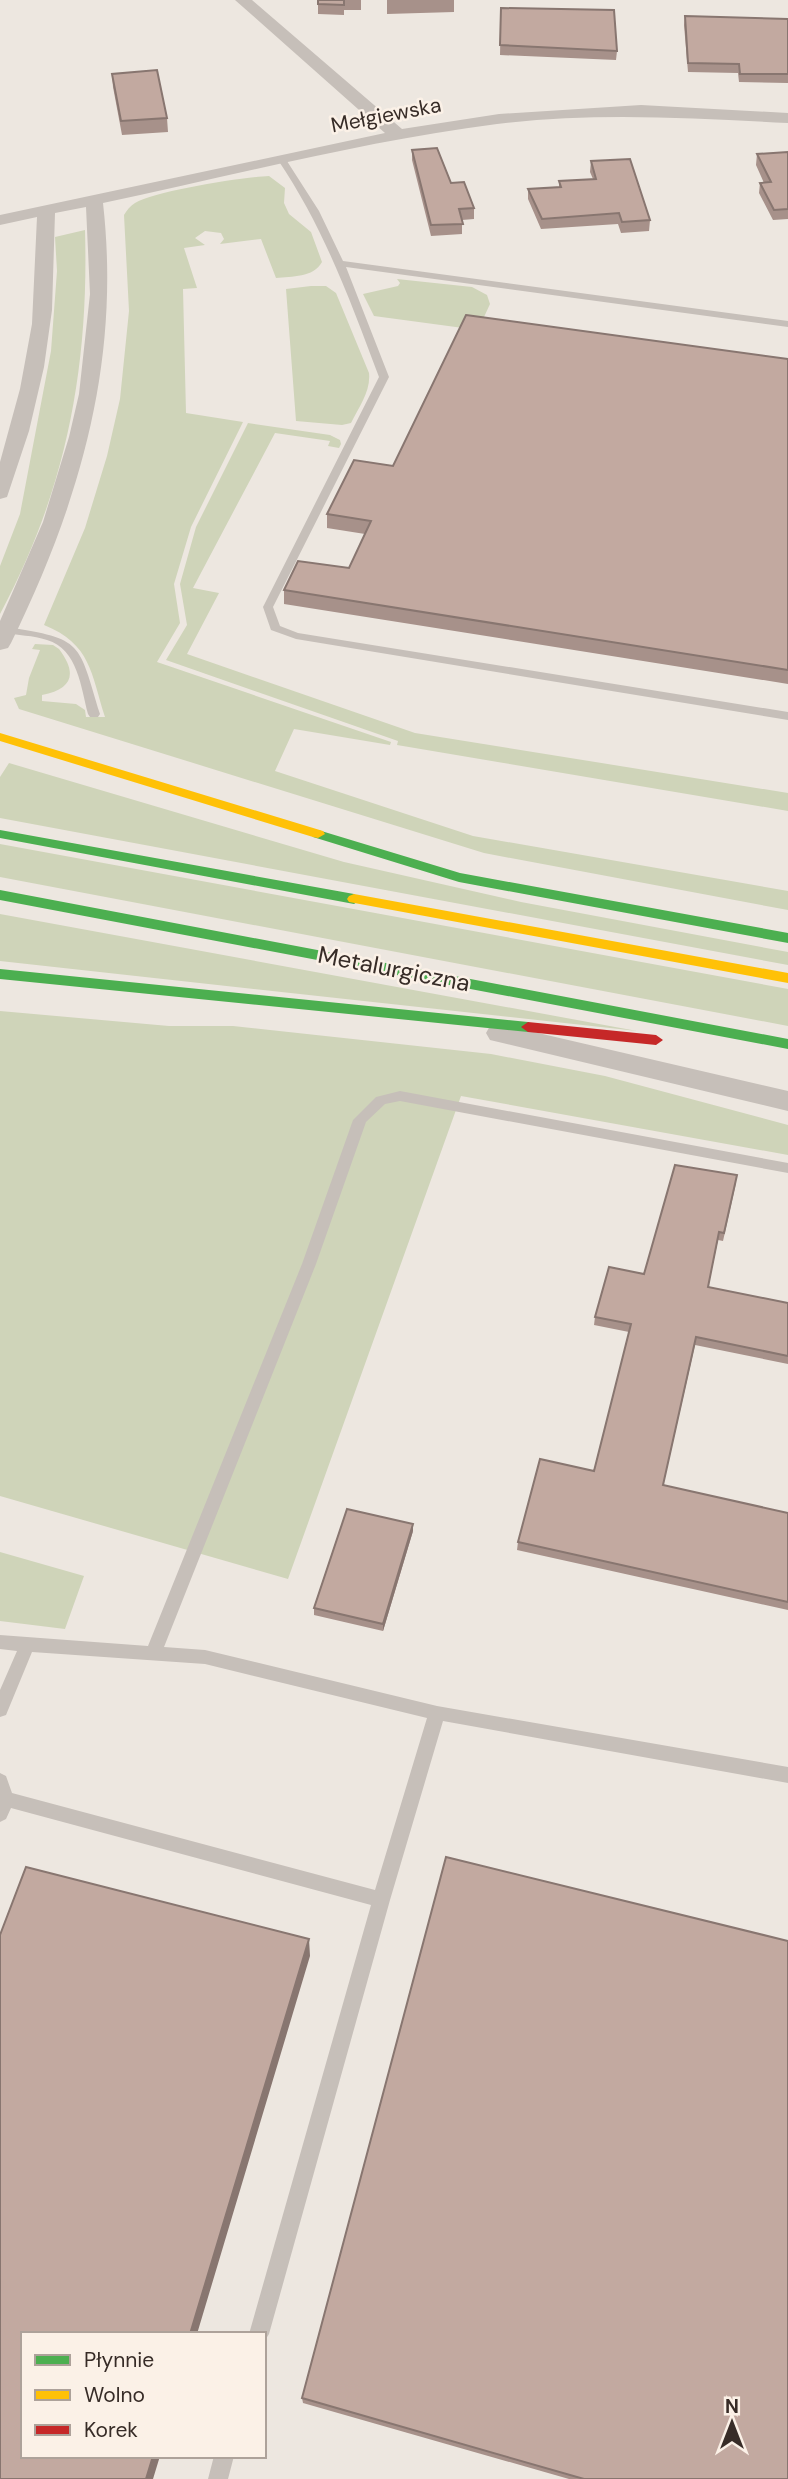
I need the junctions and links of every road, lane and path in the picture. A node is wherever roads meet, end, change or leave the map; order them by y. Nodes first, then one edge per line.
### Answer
1 (243, 0) edge
2 (788, 118) edge
3 (398, 135) junction
4 (282, 160) junction
5 (94, 200) junction
6 (47, 210) junction
7 (0, 222) edge
8 (44, 250) junction
9 (338, 263) junction
10 (788, 324) edge
11 (0, 493) edge
12 (3, 636) edge
13 (94, 714) dead end
14 (788, 716) edge
15 (0, 737) edge
16 (0, 834) edge
17 (0, 895) edge
18 (788, 938) edge
19 (0, 974) edge
20 (788, 978) edge
21 (407, 1014) junction
22 (677, 1042) dead end
23 (705, 1044) dead end
24 (788, 1044) edge
25 (788, 1051) edge
26 (788, 1101) edge
27 (788, 1168) edge
28 (0, 1642) edge
29 (27, 1645) junction
30 (153, 1654) junction
31 (0, 1710) edge
32 (437, 1713) junction
33 (788, 1775) edge
34 (0, 1781) edge
35 (3, 1807) edge
36 (381, 1900) junction
37 (260, 2332) edge
38 (223, 2458) edge
39 (218, 2479) edge

1 - 3 street
2 - 3 street, Mełgiewska
3 - 4 street, Mełgiewska
4 - 5 street, Mełgiewska
4 - 9 lane
5 - 6 street, Mełgiewska
5 - 12 street
6 - 7 street, Mełgiewska
6 - 8 street
7 - 8 street
8 - 11 street
9 - 10 lane
9 - 14 lane
12 - 13 lane
15 - 18 main road
16 - 20 main road
17 - 24 main road, Metalurgiczna
19 - 21 main road
21 - 22 main road
21 - 26 street, Metalurgiczna
23 - 25 main road
27 - 30 lane
28 - 29 lane
29 - 30 lane
29 - 31 lane
30 - 32 lane
32 - 33 lane
32 - 36 lane
34 - 35 lane
35 - 36 lane
36 - 37 lane
38 - 39 lane

